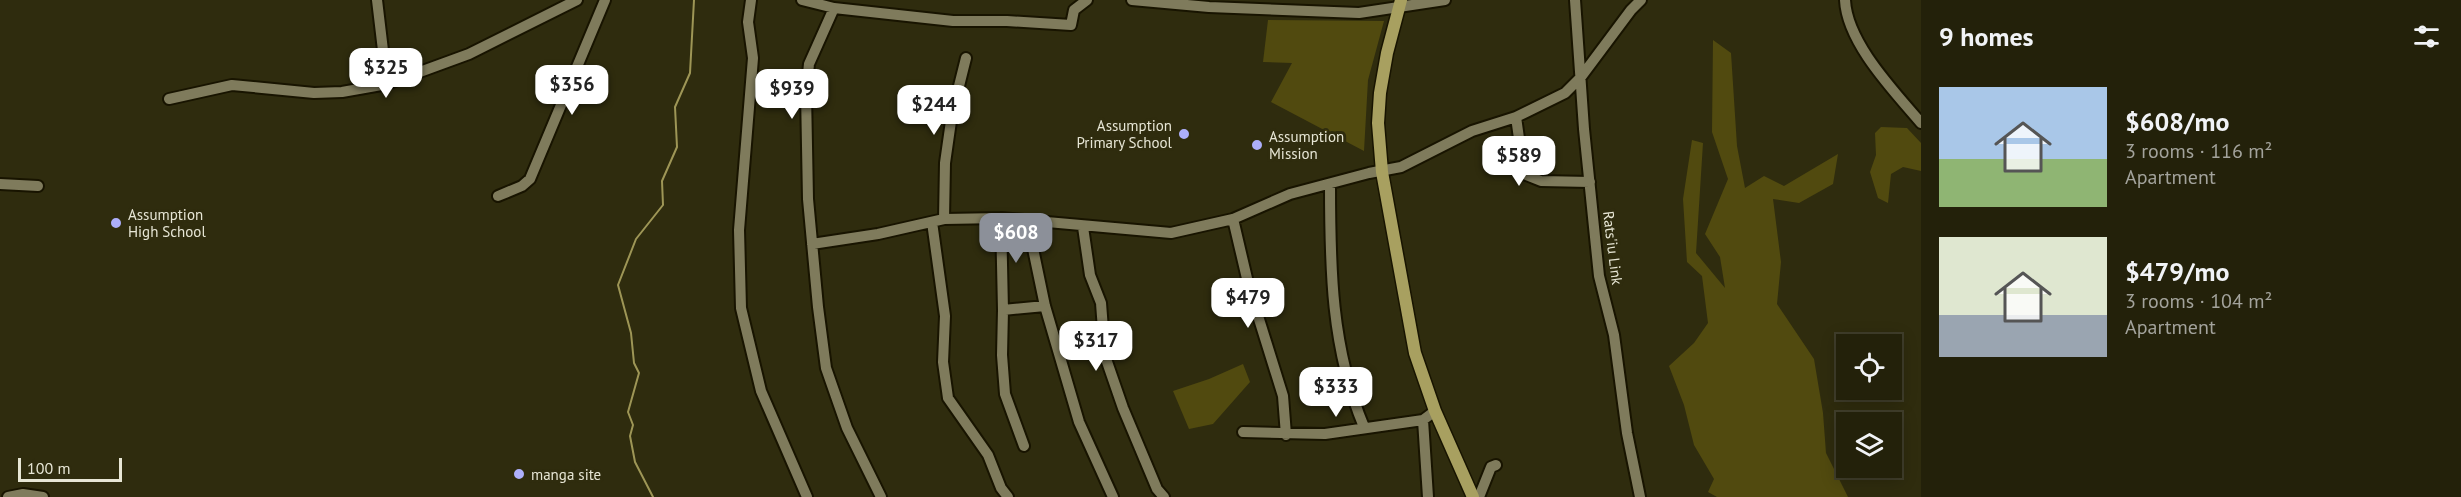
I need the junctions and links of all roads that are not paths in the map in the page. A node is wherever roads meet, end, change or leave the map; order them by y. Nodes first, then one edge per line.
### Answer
1 (377, 0) edge
2 (577, 0) edge
3 (605, 0) edge
4 (751, 0) edge
5 (802, 0) edge
6 (1087, 0) edge
7 (1135, 0) edge
8 (1445, 0) edge
9 (1575, 0) edge
10 (1641, 0) edge
11 (1845, 0) edge
12 (1209, 3) edge
13 (1400, 4) edge
14 (834, 8) junction
15 (966, 58) dead end
16 (1581, 77) junction
17 (387, 84) junction
18 (169, 99) dead end
19 (1515, 117) junction
20 (1921, 123) edge
21 (1382, 172) junction
22 (1590, 182) junction
23 (0, 184) edge
24 (1330, 184) junction
25 (38, 186) dead end
26 (498, 196) dead end
27 (1001, 218) junction
28 (944, 219) junction
29 (1233, 219) junction
30 (1027, 220) junction
31 (932, 222) junction
32 (1083, 227) junction
33 (813, 244) junction
34 (1045, 306) junction
35 (1003, 310) junction
36 (1435, 411) junction
37 (1423, 420) junction
38 (1364, 427) junction
39 (1243, 432) dead end
40 (1286, 435) junction
41 (1024, 446) dead end
42 (1496, 465) dead end
43 (8, 497) edge
44 (43, 497) edge
45 (807, 497) edge
46 (881, 497) edge
47 (1008, 497) edge
48 (1113, 497) edge
49 (1164, 497) edge
50 (1428, 497) edge
51 (1473, 497) edge
52 (1479, 497) edge
53 (1640, 497) edge

1 - 17 street
2 - 17 street
3 - 26 street
4 - 45 street
5 - 14 street
6 - 14 street
7 - 12 street
8 - 13 street
9 - 16 street, Rats'iu Link
10 - 16 street
11 - 20 street
12 - 13 street
13 - 21 main road
14 - 33 street
15 - 28 street
16 - 19 street
16 - 22 street, Rats'iu Link
17 - 18 street
19 - 21 street
19 - 22 street
21 - 24 street
21 - 36 main road
22 - 53 street, Rats'iu Link
23 - 25 street
24 - 29 street
24 - 38 street
27 - 28 street
27 - 30 street
27 - 35 street
28 - 31 street
29 - 32 street
29 - 40 street
30 - 32 street
30 - 34 street
31 - 33 street
31 - 47 street
32 - 49 street
33 - 46 street
34 - 35 street
34 - 48 street
35 - 41 street
36 - 37 street
36 - 51 main road
37 - 38 street
37 - 50 street
38 - 40 street
39 - 40 street
42 - 52 street
43 - 44 street

